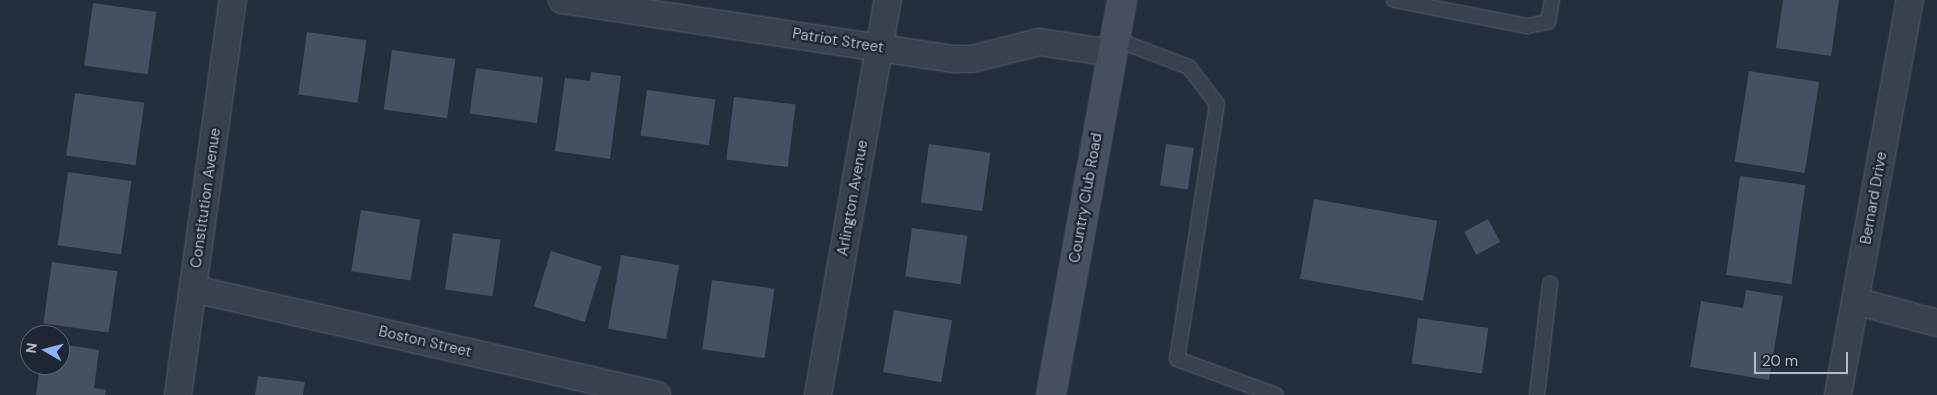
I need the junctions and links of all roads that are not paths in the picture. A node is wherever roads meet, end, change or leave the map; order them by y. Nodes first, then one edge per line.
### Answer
1 (233, 0) edge
2 (562, 0) edge
3 (888, 0) edge
4 (1122, 0) edge
5 (1394, 0) edge
6 (1552, 0) edge
7 (1910, 0) edge
8 (1114, 46) junction
9 (880, 48) junction
10 (1550, 284) dead end
11 (194, 289) junction
12 (1855, 301) junction
13 (1937, 323) edge
14 (178, 395) edge
15 (657, 395) edge
16 (818, 395) edge
17 (1051, 395) edge
18 (1276, 395) edge
19 (1537, 395) edge
20 (1838, 395) edge

1 - 11 street, Constitution Avenue
2 - 9 street, Patriot Street
3 - 9 street, Arlington Avenue
4 - 8 street, Country Club Road
5 - 6 lane
7 - 12 street, Bernard Drive
8 - 9 street, Patriot Street
8 - 17 street, Country Club Road
8 - 18 lane
9 - 16 street, Arlington Avenue
10 - 19 lane
11 - 14 street, Constitution Avenue
11 - 15 street, Boston Street
12 - 13 street
12 - 20 street, Bernard Drive

